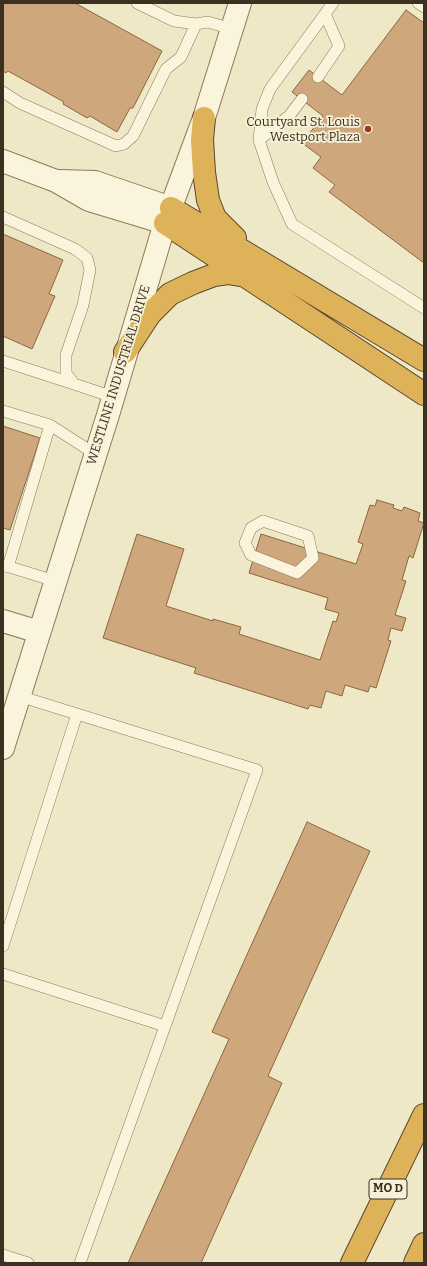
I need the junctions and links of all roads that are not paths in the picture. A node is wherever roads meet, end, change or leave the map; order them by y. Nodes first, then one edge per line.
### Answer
1 (136, 3) edge
2 (240, 3) edge
3 (333, 3) edge
4 (418, 3) edge
5 (424, 7) edge
6 (326, 14) junction
7 (196, 24) junction
8 (232, 29) junction
9 (318, 77) dead end
10 (3, 92) edge
11 (302, 99) dead end
12 (204, 118) junction
13 (259, 140) junction
14 (3, 161) edge
15 (168, 215) junction
16 (3, 218) edge
17 (250, 266) junction
18 (424, 308) edge
19 (125, 352) junction
20 (424, 360) edge
21 (3, 361) edge
22 (74, 384) junction
23 (424, 394) edge
24 (113, 397) junction
25 (3, 411) edge
26 (50, 426) junction
27 (95, 454) junction
28 (251, 528) joint
29 (6, 566) edge
30 (55, 581) junction
31 (3, 621) edge
32 (38, 632) junction
33 (19, 696) junction
34 (77, 714) junction
35 (3, 748) edge
36 (3, 946) edge
37 (3, 974) edge
38 (165, 1026) junction
39 (424, 1115) edge
40 (424, 1244) edge
41 (3, 1255) edge
42 (28, 1263) edge
43 (80, 1263) edge
44 (352, 1263) edge
45 (415, 1263) edge

1 - 7 lane
2 - 8 street, WESTLINE INDUSTRIAL DRIVE
3 - 6 lane
4 - 5 lane
6 - 9 lane
6 - 13 lane
7 - 8 lane
7 - 10 lane
8 - 12 street, WESTLINE INDUSTRIAL DRIVE
11 - 13 lane
12 - 15 street, WESTLINE INDUSTRIAL DRIVE
12 - 17 highway
13 - 18 lane
14 - 15 street
15 - 17 highway
15 - 19 street, WESTLINE INDUSTRIAL DRIVE
16 - 22 lane
17 - 19 highway
17 - 20 highway
17 - 23 highway
19 - 24 street, WESTLINE INDUSTRIAL DRIVE
21 - 22 lane
22 - 24 lane
24 - 27 street, WESTLINE INDUSTRIAL DRIVE
25 - 26 lane
26 - 27 lane
26 - 29 lane
27 - 30 street, WESTLINE INDUSTRIAL DRIVE
28 - 28 lane
29 - 30 lane
30 - 32 street, WESTLINE INDUSTRIAL DRIVE
31 - 32 street
32 - 33 street, WESTLINE INDUSTRIAL DRIVE
33 - 34 lane
33 - 35 street, WESTLINE INDUSTRIAL DRIVE
34 - 36 lane
34 - 38 lane
37 - 38 lane
38 - 43 lane
39 - 44 highway, MO D
40 - 45 highway
41 - 42 lane

